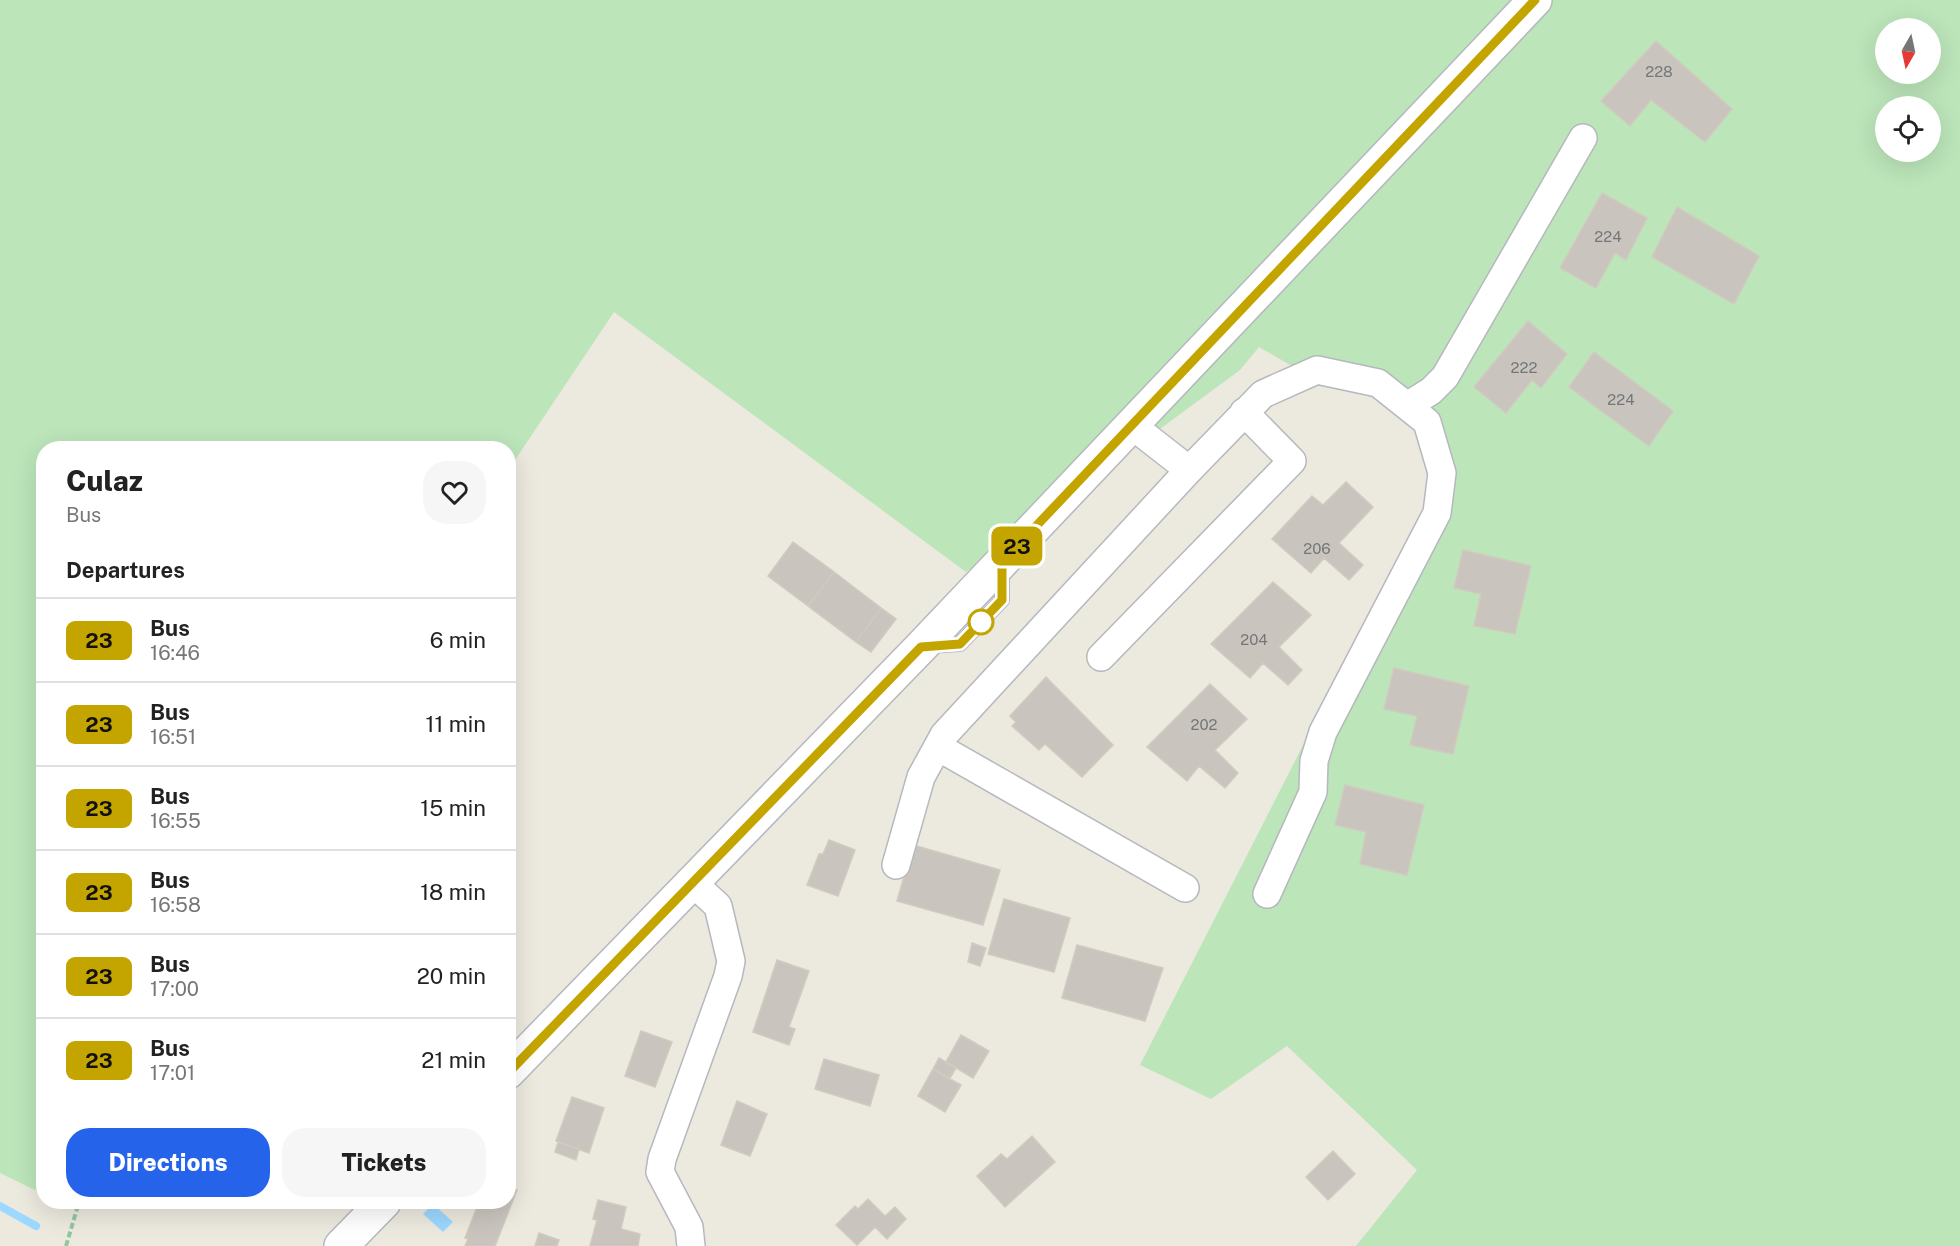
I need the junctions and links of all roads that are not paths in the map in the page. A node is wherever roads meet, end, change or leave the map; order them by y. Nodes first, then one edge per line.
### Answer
1 (1535, 0) edge
2 (1583, 138) dead end
3 (1407, 406) junction
4 (1244, 412) junction
5 (1143, 434) dead end
6 (1189, 470) junction
7 (1101, 657) dead end
8 (938, 747) junction
9 (896, 865) dead end
10 (692, 882) junction
11 (1185, 888) dead end
12 (1267, 894) dead end
13 (516, 1064) edge
14 (377, 1209) edge
15 (341, 1246) edge
16 (691, 1246) edge

1 - 10 street
2 - 3 street
3 - 4 street
3 - 12 street
4 - 6 street
4 - 7 street
5 - 6 street
6 - 8 street
8 - 9 street
8 - 11 street
10 - 13 street
10 - 16 street
14 - 15 street

